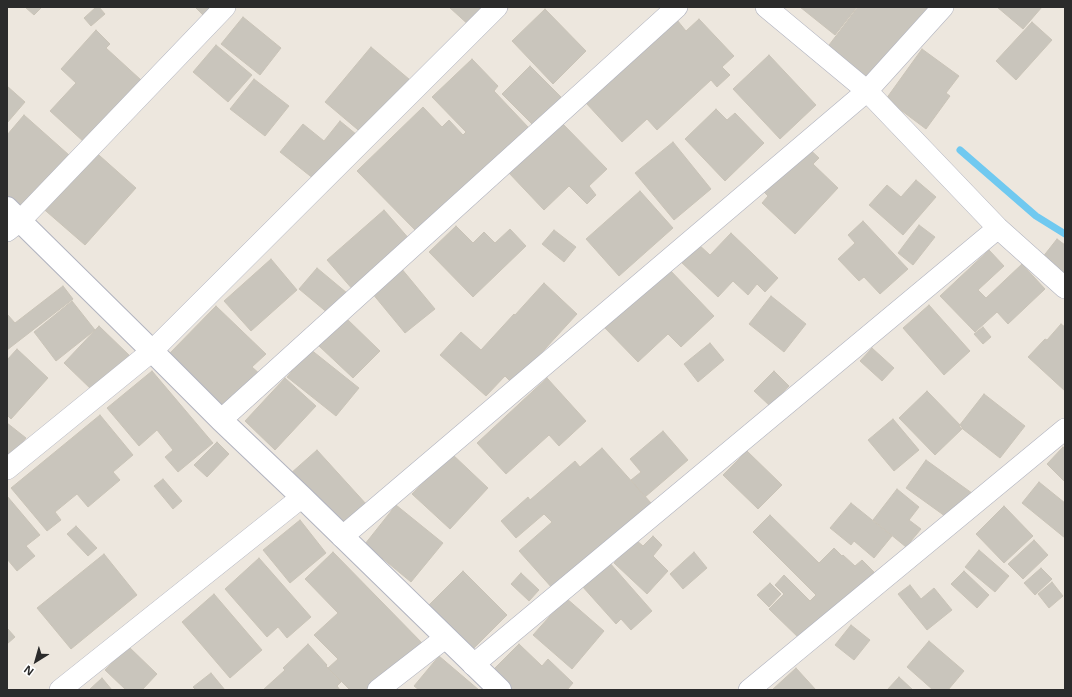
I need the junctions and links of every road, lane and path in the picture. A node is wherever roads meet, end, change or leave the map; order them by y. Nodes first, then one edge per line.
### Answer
1 (225, 7) edge
2 (497, 7) edge
3 (677, 7) edge
4 (766, 7) edge
5 (943, 7) edge
6 (867, 91) junction
7 (11, 220) edge
8 (998, 228) junction
9 (1065, 288) edge
10 (152, 351) junction
11 (221, 420) junction
12 (1065, 429) edge
13 (7, 469) edge
14 (302, 497) junction
15 (342, 537) junction
16 (446, 638) junction
17 (473, 665) junction
18 (60, 690) edge
19 (378, 690) edge
20 (500, 690) edge
21 (749, 690) edge

1 - 7 street
2 - 10 street
3 - 11 street
4 - 6 street
5 - 6 street
6 - 8 street
6 - 15 street
7 - 10 street
8 - 9 street
8 - 17 street
10 - 11 street
10 - 13 street
11 - 14 street
12 - 21 street
14 - 15 street
14 - 18 street
15 - 16 street
16 - 17 street
16 - 19 street
17 - 20 street

